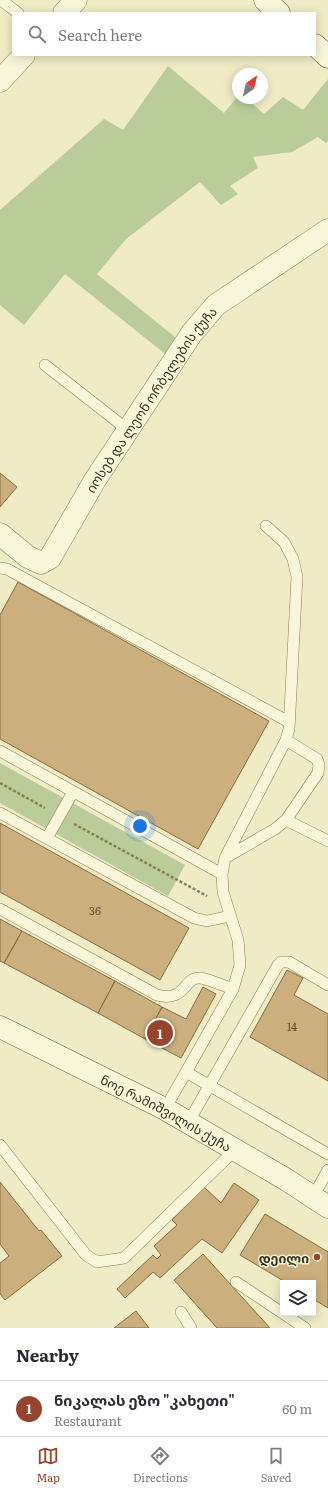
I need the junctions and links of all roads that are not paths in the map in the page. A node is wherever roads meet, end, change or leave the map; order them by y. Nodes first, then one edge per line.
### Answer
1 (1, 0) edge
2 (76, 0) edge
3 (265, 0) edge
4 (17, 12) edge
5 (65, 12) edge
6 (278, 12) edge
7 (316, 46) edge
8 (23, 56) edge
9 (328, 57) edge
10 (0, 80) edge
11 (328, 230) edge
12 (45, 365) dead end
13 (128, 430) junction
14 (266, 526) dead end
15 (0, 534) edge
16 (0, 568) edge
17 (289, 722) junction
18 (286, 740) junction
19 (0, 751) edge
20 (73, 792) junction
21 (0, 813) edge
22 (286, 820) junction
23 (47, 838) junction
24 (328, 842) edge
25 (225, 858) junction
26 (222, 874) junction
27 (0, 909) edge
28 (229, 912) junction
29 (328, 984) edge
30 (233, 989) junction
31 (0, 1027) edge
32 (186, 1072) junction
33 (209, 1086) junction
34 (165, 1109) junction
35 (188, 1123) junction
36 (0, 1145) edge
37 (235, 1150) junction
38 (328, 1154) edge
39 (328, 1170) edge
40 (320, 1202) edge
41 (236, 1282) dead end
42 (181, 1312) dead end
43 (192, 1328) edge
44 (305, 1328) edge

1 - 4 lane
2 - 5 street
3 - 6 street
7 - 9 street
8 - 10 street
11 - 13 street, იოსებ და ლეონ ორბელების ქუჩა
12 - 13 lane
13 - 15 street, იოსებ და ლეონ ორბელების ქუჩა
14 - 17 lane
16 - 17 lane
17 - 18 lane
18 - 22 lane
18 - 25 lane
19 - 20 lane
20 - 23 lane
20 - 26 lane
21 - 23 lane
22 - 24 lane
22 - 25 lane
23 - 28 lane
25 - 26 lane
26 - 28 lane
27 - 30 lane
28 - 30 lane
29 - 33 lane
30 - 32 lane
31 - 34 street, ნოე რამიშვილის ქუჩა
32 - 33 lane
32 - 34 lane
33 - 35 lane
33 - 38 lane
34 - 35 street, ნოე რამიშვილის ქუჩა
35 - 37 street, ნოე რამიშვილის ქუჩა
36 - 37 lane
37 - 40 street, ნოე რამიშვილის ქუჩა
39 - 40 lane
41 - 44 lane
42 - 43 lane

